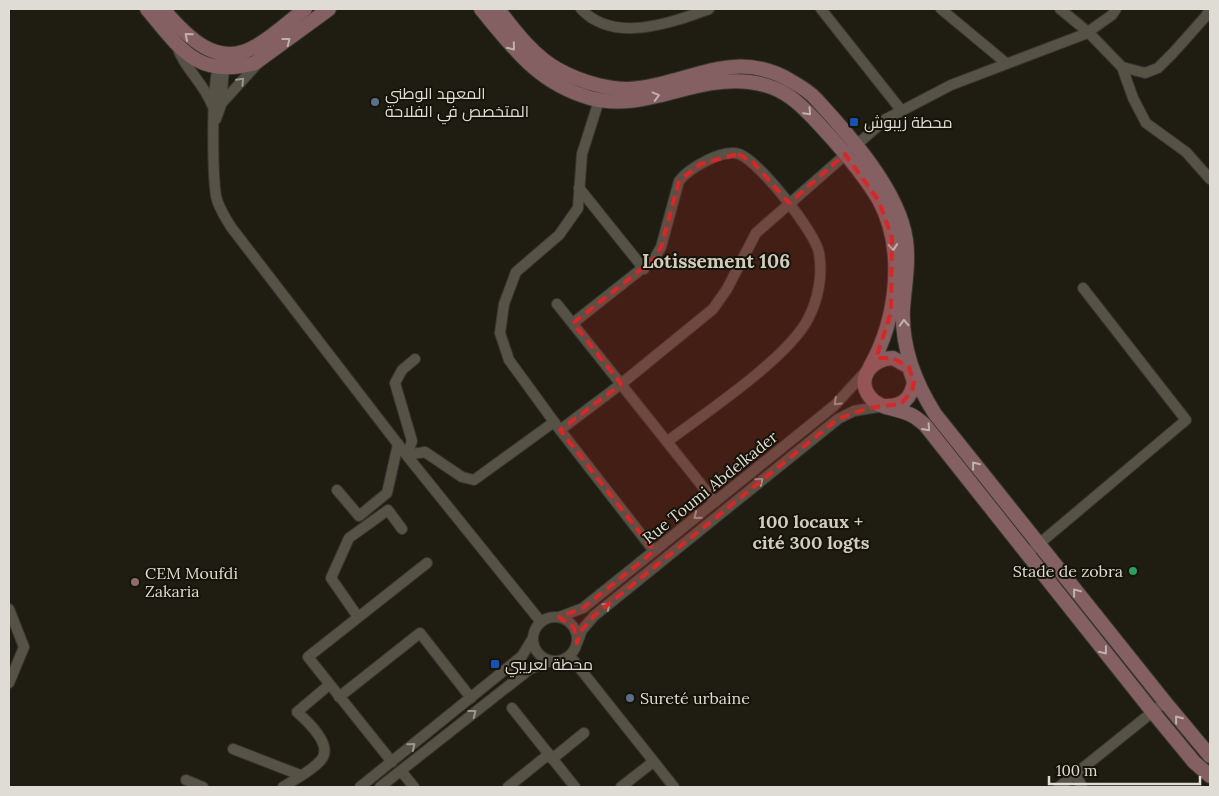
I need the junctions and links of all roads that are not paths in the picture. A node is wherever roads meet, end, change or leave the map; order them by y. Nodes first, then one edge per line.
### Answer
1 (147, 9) edge
2 (163, 9) edge
3 (306, 9) edge
4 (328, 9) edge
5 (581, 9) edge
6 (708, 9) edge
7 (821, 9) edge
8 (941, 9) edge
9 (1060, 9) edge
10 (1116, 9) edge
11 (1210, 9) edge
12 (490, 10) edge
13 (1088, 32) junction
14 (177, 46) junction
15 (262, 59) junction
16 (219, 61) junction
17 (1006, 63) junction
18 (1122, 66) junction
19 (604, 86) junction
20 (599, 100) junction
21 (217, 106) junction
22 (901, 110) junction
23 (850, 149) junction
24 (1210, 178) edge
25 (579, 188) junction
26 (789, 204) junction
27 (644, 269) junction
28 (1083, 288) dead end
29 (557, 304) dead end
30 (573, 323) junction
31 (415, 359) dead end
32 (870, 367) junction
33 (913, 374) junction
34 (621, 384) junction
35 (884, 406) junction
36 (557, 426) junction
37 (668, 441) junction
38 (398, 444) junction
39 (407, 455) junction
40 (337, 490) dead end
41 (715, 502) junction
42 (402, 529) dead end
43 (1032, 549) junction
44 (654, 551) junction
45 (427, 563) dead end
46 (9, 609) edge
47 (358, 617) junction
48 (559, 617) junction
49 (540, 622) junction
50 (533, 638) junction
51 (577, 643) junction
52 (570, 656) junction
53 (551, 661) junction
54 (9, 683) edge
55 (329, 685) junction
56 (339, 697) junction
57 (470, 698) junction
58 (1165, 702) junction
59 (512, 708) dead end
60 (1152, 711) junction
61 (584, 733) dead end
62 (233, 749) dead end
63 (550, 756) junction
64 (1210, 756) edge
65 (392, 762) junction
66 (653, 762) junction
67 (401, 771) junction
68 (1076, 774) junction
69 (300, 775) junction
70 (1210, 776) edge
71 (186, 780) dead end
72 (203, 787) edge
73 (283, 787) edge
74 (360, 787) edge
75 (380, 787) edge
76 (414, 787) edge
77 (508, 787) edge
78 (575, 787) edge
79 (621, 787) edge
80 (674, 787) edge
81 (1059, 787) edge
82 (1082, 787) edge

1 - 14 street
16 -> 2 street
3 - 16 street
15 -> 4 street
5 - 6 street
7 - 22 street
8 - 17 street
9 - 13 street
10 - 13 street
11 - 18 street
12 - 19 street
12 -> 20 street
13 - 17 street
13 - 18 street
14 - 16 street
14 - 21 street
15 - 16 street
21 -> 15 street
16 - 21 street
17 - 22 street
18 - 24 street
19 - 20 street
19 - 23 street
20 -> 23 street
20 - 25 street
21 - 38 street
22 - 23 street
23 - 26 street
23 -> 32 street
33 -> 23 street
25 - 27 street
25 - 36 street
26 - 27 street
26 - 34 street
26 - 37 street
27 - 30 street
28 - 43 street
29 - 30 street
30 - 34 street
31 - 39 street
32 - 33 street
32 - 35 street
32 -> 41 street, Rue Toumi Abdelkader
33 - 35 street
43 -> 33 street
34 - 36 street
34 - 37 street
35 -> 43 street
51 -> 35 street, Rue Toumi Abdelkader
36 - 39 street
36 - 44 street
37 - 41 street
38 - 39 street
38 - 40 street
39 - 49 street
41 -> 44 street, Rue Toumi Abdelkader
42 - 47 street
58 -> 43 street
43 -> 60 street
44 - 48 street, Rue Toumi Abdelkader
45 - 47 street
46 - 54 street
47 - 55 street
48 - 49 street
48 - 51 street
49 - 50 street
50 - 53 street
50 - 57 street
51 - 52 street
52 - 53 street
52 - 66 street
67 -> 53 street
55 - 56 street
55 - 69 street
56 - 57 street
56 - 65 street
65 -> 57 street
58 - 60 street
64 -> 58 street
59 - 63 street
60 - 68 street
60 - 70 street
61 - 63 street
62 - 69 street
63 - 77 street
63 - 78 street
65 - 74 street
66 - 79 street
66 - 80 street
67 - 75 street
67 - 76 street
68 - 81 street
68 - 82 street
69 - 73 street
71 - 72 street

